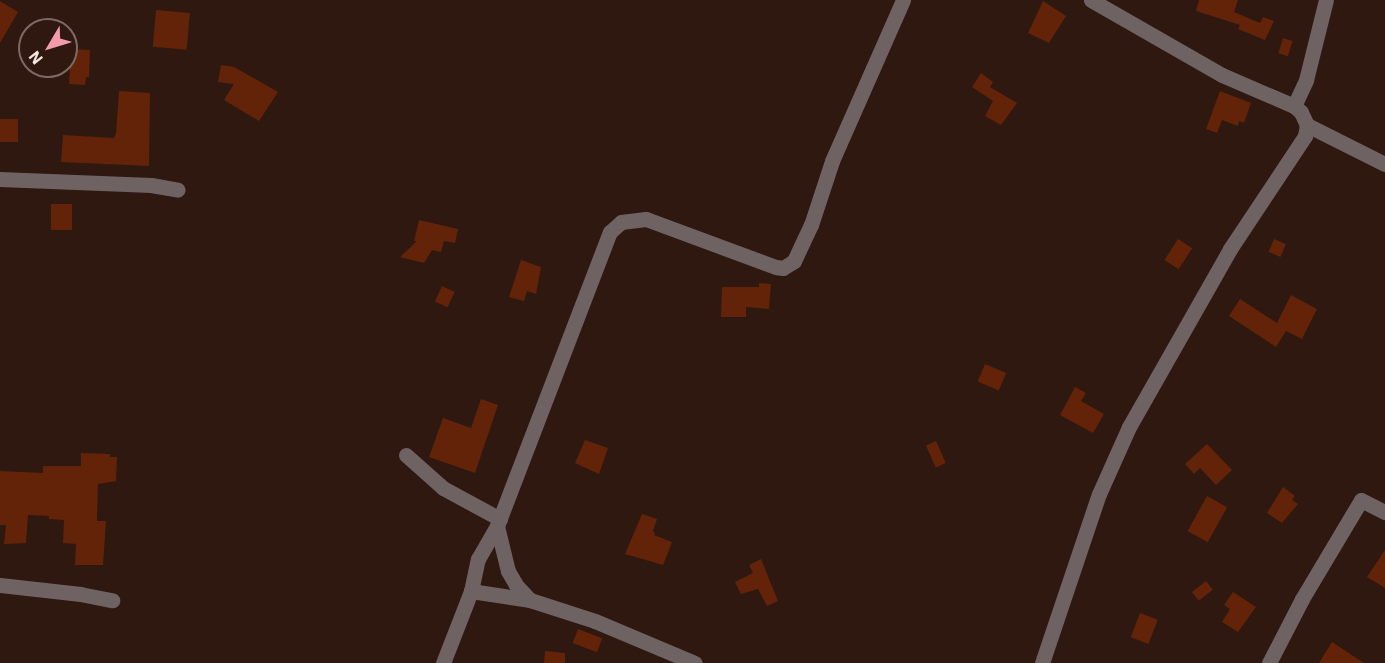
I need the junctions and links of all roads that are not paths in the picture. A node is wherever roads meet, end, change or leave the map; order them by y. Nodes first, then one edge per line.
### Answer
1 (903, 0) edge
2 (1091, 0) edge
3 (1326, 0) edge
4 (1294, 106) junction
5 (1307, 125) junction
6 (1385, 164) edge
7 (0, 179) edge
8 (178, 190) dead end
9 (406, 455) dead end
10 (1385, 512) edge
11 (498, 523) junction
12 (0, 585) edge
13 (471, 591) junction
14 (112, 600) dead end
15 (530, 600) junction
16 (444, 663) edge
17 (695, 663) edge
18 (1042, 663) edge
19 (1269, 663) edge

1 - 11 street
2 - 4 street
3 - 4 street
4 - 5 street
5 - 6 street
5 - 18 street
7 - 8 street
9 - 11 street
10 - 19 street
11 - 13 street
11 - 15 street
12 - 14 street
13 - 15 street
13 - 16 street
15 - 17 street

